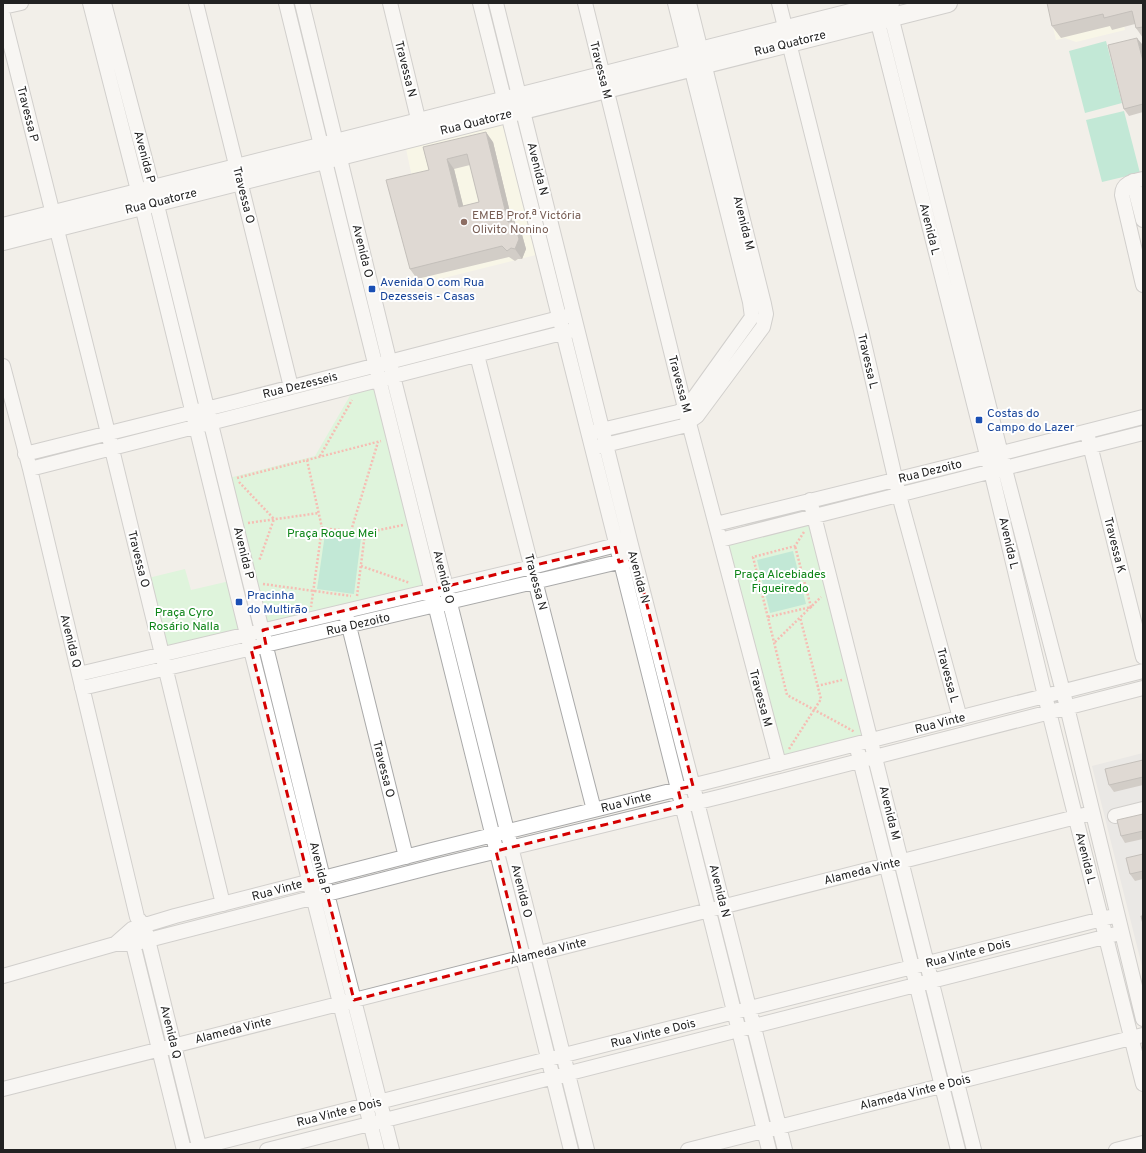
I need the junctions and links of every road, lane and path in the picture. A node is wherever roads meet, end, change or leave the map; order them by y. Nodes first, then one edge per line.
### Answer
1 (21, 3) edge
2 (90, 3) edge
3 (104, 3) edge
4 (196, 3) edge
5 (286, 3) edge
6 (302, 3) edge
7 (390, 3) edge
8 (480, 3) edge
9 (496, 3) edge
10 (585, 3) edge
11 (675, 3) edge
12 (689, 3) edge
13 (779, 3) edge
14 (948, 3) edge
15 (3, 8) edge
16 (883, 8) edge
17 (3, 15) edge
18 (787, 37) junction
19 (696, 59) junction
20 (605, 82) junction
21 (514, 105) junction
22 (421, 129) junction
23 (330, 151) junction
24 (239, 174) junction
25 (1138, 180) edge
26 (1122, 196) junction
27 (1140, 196) edge
28 (147, 197) junction
29 (1143, 220) edge
30 (55, 221) junction
31 (3, 227) edge
32 (3, 241) edge
33 (1143, 285) edge
34 (759, 313) junction
35 (573, 314) junction
36 (558, 318) junction
37 (577, 329) junction
38 (562, 333) junction
39 (477, 355) junction
40 (390, 362) junction
41 (376, 365) junction
42 (3, 366) edge
43 (393, 376) junction
44 (379, 380) junction
45 (361, 384) junction
46 (291, 387) junction
47 (208, 408) junction
48 (685, 408) junction
49 (193, 412) junction
50 (1143, 417) edge
51 (690, 422) junction
52 (211, 423) junction
53 (197, 426) junction
54 (602, 430) junction
55 (1086, 432) junction
56 (108, 433) junction
57 (1143, 433) edge
58 (588, 434) junction
59 (394, 438) junction
60 (378, 442) junction
61 (606, 445) junction
62 (1090, 446) junction
63 (112, 448) junction
64 (591, 448) junction
65 (25, 454) junction
66 (994, 455) junction
67 (320, 457) junction
68 (307, 460) junction
69 (30, 469) junction
70 (998, 469) junction
71 (896, 479) junction
72 (231, 480) junction
73 (899, 495) junction
74 (810, 500) junction
75 (319, 513) junction
76 (814, 517) junction
77 (274, 519) junction
78 (415, 523) junction
79 (236, 524) junction
80 (716, 524) junction
81 (322, 528) junction
82 (351, 532) junction
83 (365, 533) junction
84 (720, 540) junction
85 (630, 542) junction
86 (241, 543) junction
87 (615, 546) junction
88 (226, 548) junction
89 (634, 558) junction
90 (258, 561) dead end
91 (619, 562) junction
92 (361, 566) junction
93 (532, 567) junction
94 (536, 582) junction
95 (251, 583) junction
96 (410, 583) dead end
97 (446, 586) junction
98 (832, 586) junction
99 (432, 590) junction
100 (314, 591) junction
101 (450, 602) junction
102 (353, 605) junction
103 (436, 606) junction
104 (811, 607) junction
105 (800, 617) junction
106 (768, 618) junction
107 (310, 619) junction
108 (349, 626) junction
109 (263, 630) junction
110 (247, 634) junction
111 (774, 643) junction
112 (266, 645) junction
113 (251, 649) junction
114 (162, 654) junction
115 (1143, 657) edge
116 (165, 669) junction
117 (1143, 671) edge
118 (79, 674) junction
119 (855, 676) junction
120 (817, 686) junction
121 (82, 688) junction
122 (1143, 688) edge
123 (1062, 692) junction
124 (1045, 696) junction
125 (1067, 707) junction
126 (814, 709) junction
127 (1050, 712) junction
128 (960, 718) junction
129 (284, 720) junction
130 (269, 723) junction
131 (871, 740) junction
132 (856, 744) junction
133 (875, 756) junction
134 (860, 760) junction
135 (779, 764) junction
136 (693, 786) junction
137 (678, 789) junction
138 (697, 802) junction
139 (682, 806) junction
140 (1143, 809) edge
141 (594, 810) junction
142 (1092, 813) junction
143 (1115, 816) dead end
144 (1076, 817) junction
145 (507, 831) junction
146 (491, 835) junction
147 (511, 848) junction
148 (496, 851) junction
149 (406, 856) junction
150 (902, 861) junction
151 (887, 865) junction
152 (316, 880) junction
153 (320, 896) junction
154 (223, 904) junction
155 (724, 906) junction
156 (708, 910) junction
157 (1118, 915) junction
158 (1102, 919) junction
159 (138, 924) junction
160 (1122, 933) junction
161 (1106, 937) junction
162 (148, 940) junction
163 (115, 944) junction
164 (133, 944) junction
165 (538, 953) junction
166 (522, 957) junction
167 (927, 964) junction
168 (912, 967) junction
169 (3, 976) edge
170 (932, 981) junction
171 (917, 985) junction
172 (354, 1000) junction
173 (340, 1003) junction
174 (749, 1008) junction
175 (734, 1012) junction
176 (1143, 1019) edge
177 (754, 1026) junction
178 (739, 1030) junction
179 (1137, 1036) edge
180 (175, 1045) junction
181 (158, 1049) junction
182 (563, 1055) junction
183 (548, 1059) junction
184 (568, 1074) junction
185 (552, 1077) junction
186 (957, 1082) junction
187 (1143, 1084) edge
188 (942, 1086) junction
189 (3, 1088) edge
190 (380, 1102) junction
191 (366, 1105) junction
192 (385, 1120) junction
193 (370, 1124) junction
194 (779, 1127) junction
195 (764, 1131) junction
196 (1143, 1143) edge
197 (196, 1149) edge
198 (184, 1150) edge
199 (267, 1150) edge
200 (377, 1150) edge
201 (392, 1150) edge
202 (571, 1150) edge
203 (587, 1150) edge
204 (688, 1150) edge
205 (769, 1150) edge
206 (785, 1150) edge
207 (958, 1150) edge
208 (974, 1150) edge
209 (1116, 1150) edge

1 - 15 street
2 - 28 street, Avenida P
3 - 28 street, Avenida P
4 - 24 street, Travessa O
5 - 23 street, Avenida O
6 - 23 street, Avenida O
7 - 22 street, Travessa N
8 - 21 street, Avenida N
9 - 21 street, Avenida N
10 - 20 street, Travessa M
11 - 19 street, Avenida M
12 - 19 street, Avenida M
13 - 18 street, Travessa L
14 - 16 street, Rua Quatorze
16 - 18 street, Rua Quatorze
16 - 66 street, Avenida L
17 - 30 street, Travessa P
18 - 19 street, Rua Quatorze
18 - 71 street, Travessa L
19 - 20 street, Rua Quatorze
19 - 34 street, Avenida M
20 - 21 street, Rua Quatorze
20 - 48 street, Travessa M
21 - 22 street, Rua Quatorze
21 - 35 street, Avenida N
21 - 36 street, Avenida N
22 - 23 street, Rua Quatorze
23 - 24 street, Rua Quatorze
23 - 40 street, Avenida O
23 - 41 street, Avenida O
24 - 28 street, Rua Quatorze
24 - 46 street, Travessa O
25 - 26 street
25 - 27 street
26 - 27 street
26 - 33 street
27 - 29 street
28 - 30 street, Rua Quatorze
28 - 47 street, Avenida P
28 - 49 street, Avenida P
30 - 31 street, Rua Quatorze
30 - 32 street, Rua Quatorze
30 - 56 street, Travessa O
34 - 48 street
34 - 51 street
35 - 36 street, Rua Dezesseis
35 - 37 street, Avenida N
36 - 38 street, Avenida N
36 - 40 street, Rua Dezesseis
37 - 38 street, Rua Dezesseis
37 - 54 street, Avenida N
38 - 39 street, Rua Dezesseis
38 - 58 street, Avenida N
39 - 43 street, Rua Dezesseis
39 - 93 street, Travessa N
40 - 41 street, Rua Dezesseis
40 - 43 street, Avenida O
41 - 44 street, Avenida O
41 - 46 street, Rua Dezesseis
42 - 65 street, Avenida Q
43 - 44 street, Rua Dezesseis
43 - 97 street, Avenida O
44 - 45 street, Rua Dezesseis
44 - 59 street, Avenida O
45 - 52 street, Rua Dezesseis
45 - 67 path
46 - 47 street, Rua Dezesseis
47 - 49 street, Rua Dezesseis
47 - 52 street, Avenida P
48 - 51 street, Travessa M
48 - 54 street
49 - 53 street, Avenida P
49 - 56 street, Rua Dezesseis
50 - 55 street, Rua Dezoito
51 - 61 street
51 - 80 street, Travessa M
52 - 53 street, Rua Dezesseis
52 - 72 street, Avenida P
53 - 63 street, Rua Dezesseis
53 - 88 street, Avenida P
54 - 58 street
54 - 61 street, Avenida N
55 - 62 street, Travessa K
55 - 66 street, Rua Dezoito
56 - 63 street, Travessa O
56 - 65 street, Rua Dezesseis
57 - 62 street, Rua Dezoito
58 - 64 street, Avenida N
59 - 60 path
59 - 78 street, Avenida O
60 - 67 path
60 - 82 path
61 - 64 street
61 - 85 street, Avenida N
62 - 70 street, Rua Dezoito
62 - 115 street, Travessa K
63 - 69 street, Rua Dezesseis
63 - 114 street, Travessa O
64 - 87 street, Avenida N
65 - 69 street, Avenida Q
66 - 70 street, Avenida L
66 - 71 street, Rua Dezoito
67 - 68 path
68 - 72 path
68 - 75 path
69 - 118 street, Avenida Q
70 - 73 street, Rua Dezoito
70 - 123 street, Avenida L
70 - 124 street, Avenida L
71 - 73 street, Travessa L
71 - 74 street, Rua Dezoito
72 - 77 path
72 - 79 street, Avenida P
73 - 76 street, Rua Dezoito
73 - 128 street, Travessa L
74 - 76 street, Avenida M
74 - 80 street, Rua Dezoito
75 - 77 path
75 - 81 path
76 - 84 street, Rua Dezoito
76 - 98 street, Avenida M
77 - 79 path
77 - 90 path
78 - 83 path
78 - 99 street, Avenida O
79 - 86 street, Avenida P
80 - 84 street, Travessa M
81 - 82 path
81 - 100 path
82 - 83 path
83 - 92 path
84 - 135 street, Travessa M
85 - 87 street, Rua Dezoito
85 - 89 street, Avenida N
86 - 88 street
86 - 95 street, Avenida P
87 - 91 street, Avenida N
87 - 93 street, Rua Dezoito
88 - 110 street, Avenida P
89 - 91 street, Rua Dezoito
89 - 136 street, Avenida N
91 - 94 street, Rua Dezoito
91 - 137 street, Avenida N
92 - 96 path
92 - 102 path
93 - 94 street, Travessa N
93 - 97 street, Rua Dezoito
94 - 101 street, Rua Dezoito
94 - 141 street, Travessa N
95 - 100 path
95 - 109 street, Avenida P
97 - 99 street, Rua Dezoito
97 - 101 street, Avenida O
98 - 104 path
98 - 119 street, Avenida M
99 - 102 street, Rua Dezoito
99 - 103 street, Avenida O
100 - 102 path
100 - 107 path
101 - 103 street, Rua Dezoito
101 - 145 street, Avenida O
102 - 107 street, Rua Dezoito
102 - 108 street, Travessa O
103 - 108 street, Rua Dezoito
103 - 146 street, Avenida O
104 - 105 path
104 - 106 path
104 - 106 path
105 - 111 path
105 - 120 path
106 - 111 path
107 - 109 street, Rua Dezoito
108 - 112 street, Rua Dezoito
108 - 149 street, Travessa O
109 - 110 street, Rua Dezoito
109 - 112 street, Avenida P
110 - 113 street, Avenida P
110 - 114 street, Rua Dezoito
111 - 126 path
112 - 113 street, Rua Dezoito
112 - 129 street, Avenida P
113 - 116 street, Rua Dezoito
113 - 130 street, Avenida P
114 - 116 street, Travessa O
114 - 118 street, Rua Dezoito
116 - 121 street, Rua Dezoito
116 - 154 street, Travessa O
117 - 123 street, Rua Vinte
118 - 121 street, Avenida Q
119 - 120 path
119 - 131 street, Avenida M
120 - 126 path
121 - 159 street, Avenida Q
122 - 125 street, Rua Vinte
123 - 124 street, Rua Vinte
123 - 125 street, Avenida L
124 - 127 street, Avenida L
124 - 128 street, Rua Vinte
125 - 127 street, Rua Vinte
125 - 142 street, Avenida L
126 - 131 path
126 - 135 path
127 - 133 street, Rua Vinte
127 - 144 street, Avenida L
128 - 131 street, Rua Vinte
129 - 130 street
129 - 152 street, Avenida P
130 - 152 street, Avenida P
131 - 132 street, Rua Vinte
131 - 133 street, Avenida M
132 - 134 street, Avenida M
132 - 135 street, Rua Vinte
133 - 134 street, Rua Vinte
133 - 150 street, Avenida M
134 - 138 street, Rua Vinte
134 - 151 street, Avenida M
135 - 136 street, Rua Vinte
136 - 137 street, Rua Vinte
136 - 138 street, Avenida N
137 - 139 street, Avenida N
137 - 141 street, Rua Vinte
138 - 139 street, Rua Vinte
138 - 155 street, Avenida N
139 - 147 street, Rua Vinte
139 - 156 street, Avenida N
140 - 143 street
141 - 145 street, Rua Vinte
142 - 144 street, Alameda Vinte
142 - 157 street, Avenida L
144 - 150 street, Alameda Vinte
144 - 158 street, Avenida L
145 - 146 street, Rua Vinte
145 - 147 street, Avenida O
146 - 148 street, Avenida O
146 - 149 street, Rua Vinte
147 - 148 street, Rua Vinte
147 - 165 street, Avenida O
148 - 153 street, Rua Vinte
148 - 166 street, Avenida O
149 - 152 street, Rua Vinte
150 - 151 street, Alameda Vinte
150 - 167 street, Avenida M
151 - 155 street, Alameda Vinte
151 - 168 street, Avenida M
152 - 153 street, Avenida P
152 - 154 street, Rua Vinte
153 - 162 street, Rua Vinte
153 - 172 street, Avenida P
153 - 173 street, Avenida P
154 - 159 street, Rua Vinte
155 - 156 street, Alameda Vinte
155 - 174 street, Avenida N
156 - 165 street, Alameda Vinte
156 - 175 street, Avenida N
157 - 158 street, Rua Vinte e Dois
157 - 160 street, Avenida L
158 - 161 street, Avenida L
158 - 167 street, Rua Vinte e Dois
159 - 162 street, Avenida Q
159 - 163 street, Rua Vinte
159 - 164 street, Avenida Q
160 - 161 street, Rua Vinte e Dois
160 - 176 street, Avenida L
161 - 170 street, Rua Vinte e Dois
161 - 179 street, Avenida L
162 - 164 street, Rua Vinte
162 - 180 street, Avenida Q
163 - 164 street, Rua Vinte
163 - 169 street, Rua Vinte
164 - 181 street, Avenida Q
165 - 166 street, Alameda Vinte
165 - 182 street, Avenida O
166 - 172 street, Alameda Vinte
166 - 183 street, Avenida O
167 - 168 street, Rua Vinte e Dois
167 - 170 street, Avenida M
168 - 171 street, Avenida M
168 - 174 street, Rua Vinte e Dois
170 - 171 street, Rua Vinte e Dois
170 - 186 street, Avenida M
171 - 177 street, Rua Vinte e Dois
171 - 188 street, Avenida M
172 - 173 street, Alameda Vinte
172 - 190 street, Avenida P
173 - 180 street, Alameda Vinte
173 - 191 street, Avenida P
174 - 175 street, Rua Vinte e Dois
174 - 177 street, Avenida N
175 - 178 street, Avenida N
175 - 182 street, Rua Vinte e Dois
177 - 178 street, Rua Vinte e Dois
177 - 194 street, Avenida N
178 - 184 street, Rua Vinte e Dois
178 - 195 street, Avenida N
179 - 186 street, Alameda Vinte e Dois
179 - 187 street, Avenida L
180 - 181 street, Alameda Vinte
180 - 197 street, Avenida Q
181 - 189 street, Alameda Vinte
181 - 198 street, Avenida Q
182 - 183 street, Rua Vinte e Dois
182 - 184 street, Avenida O
183 - 185 street, Avenida O
183 - 190 street, Rua Vinte e Dois
184 - 185 street, Rua Vinte e Dois
184 - 203 street, Avenida O
185 - 192 street, Rua Vinte e Dois
185 - 202 street, Avenida O
186 - 188 street, Alameda Vinte e Dois
186 - 208 street, Avenida M
188 - 194 street, Alameda Vinte e Dois
188 - 207 street, Avenida M
190 - 191 street, Rua Vinte e Dois
190 - 192 street, Avenida P
191 - 193 street, Avenida P
191 - 197 street, Rua Vinte e Dois
192 - 193 street, Rua Vinte e Dois
192 - 201 street, Avenida P
193 - 199 street, Rua Vinte e Dois
193 - 200 street, Avenida P
194 - 195 street, Alameda Vinte e Dois
194 - 206 street, Avenida N
195 - 204 street, Alameda Vinte e Dois
195 - 205 street, Avenida N
196 - 209 street

